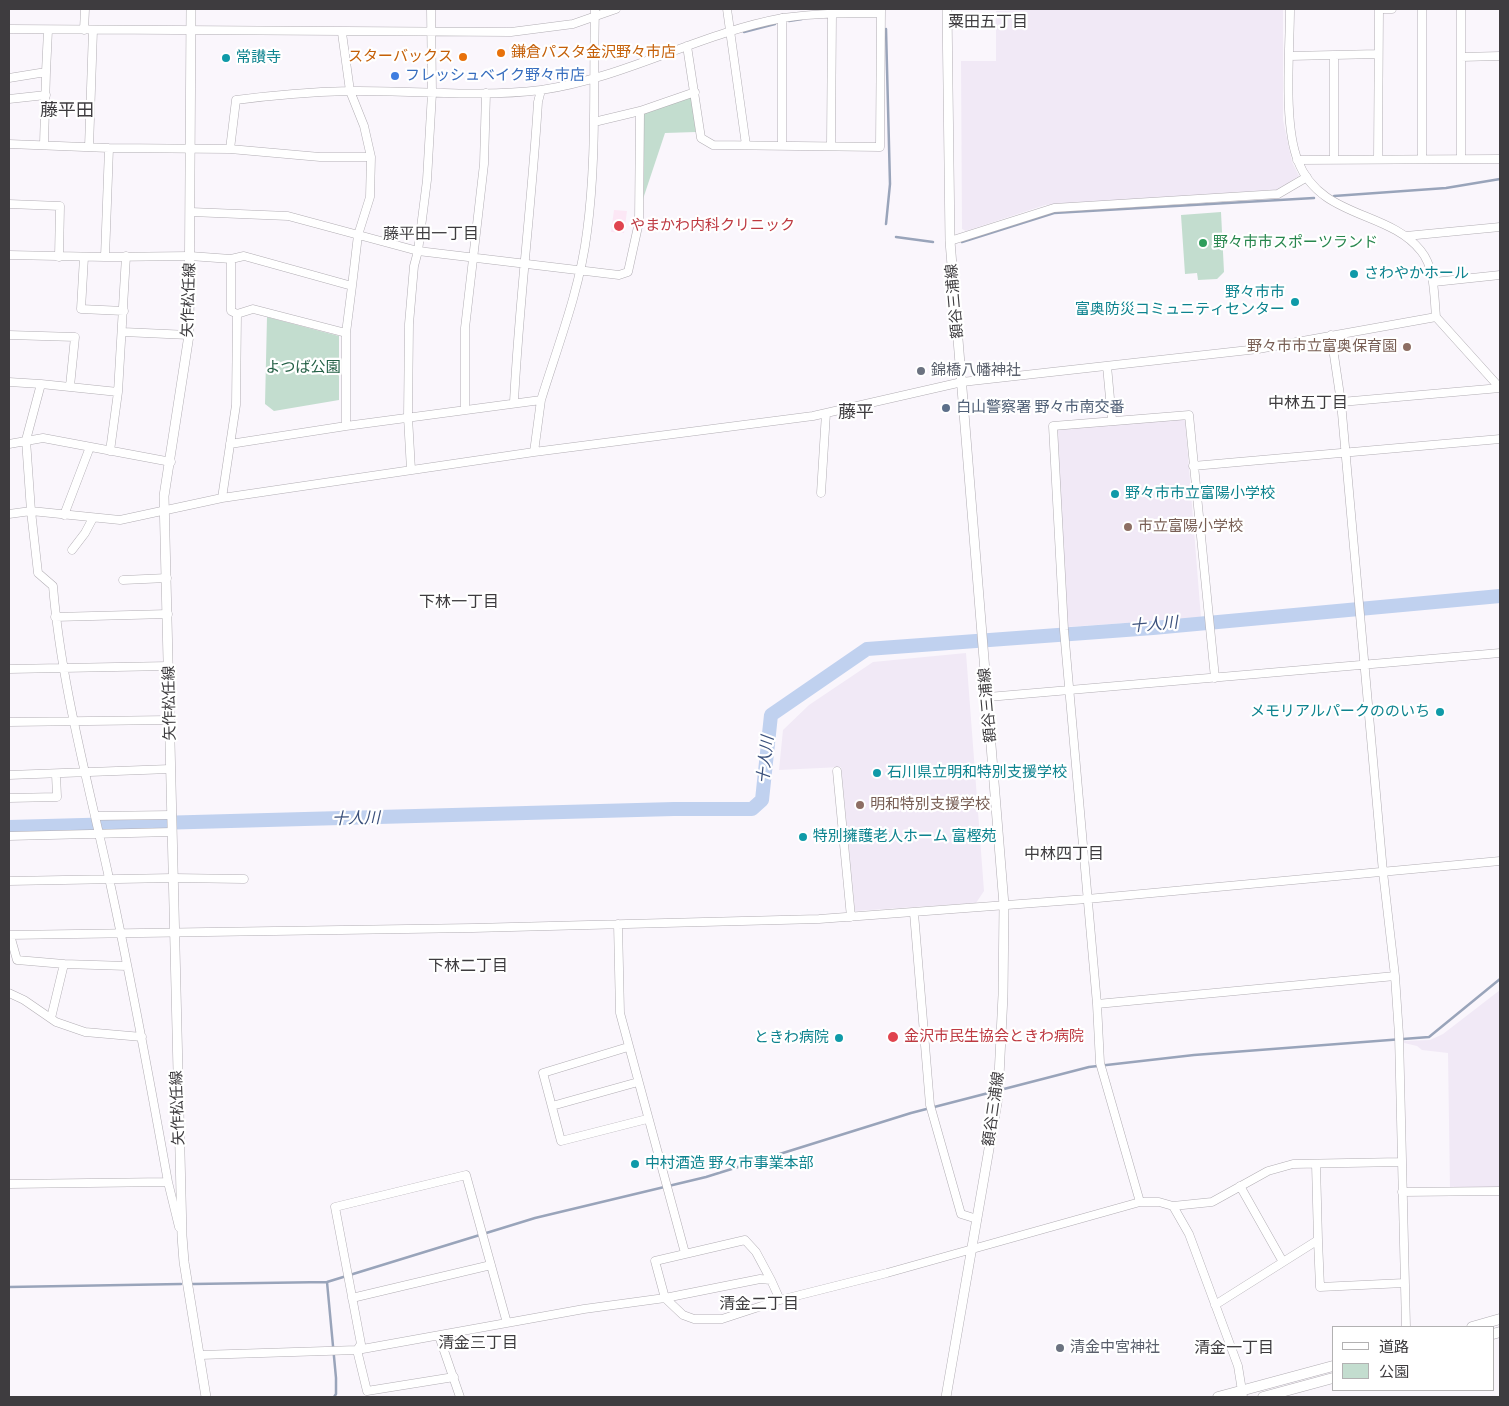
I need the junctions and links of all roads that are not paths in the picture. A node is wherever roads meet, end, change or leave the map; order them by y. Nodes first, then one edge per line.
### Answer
1 (85, 9) edge
2 (191, 9) edge
3 (431, 9) edge
4 (616, 9) edge
5 (727, 9) edge
6 (947, 9) edge
7 (1290, 9) edge
8 (1392, 9) edge
9 (1422, 9) edge
10 (1461, 9) edge
11 (881, 11) edge
12 (595, 12) edge
13 (832, 13) junction
14 (782, 18) junction
15 (9, 29) edge
16 (48, 30) junction
17 (84, 30) junction
18 (93, 30) junction
19 (191, 30) junction
20 (430, 31) junction
21 (731, 32) junction
22 (342, 33) junction
23 (687, 46) junction
24 (1378, 54) junction
25 (1290, 56) junction
26 (1334, 56) junction
27 (1500, 56) edge
28 (1461, 57) junction
29 (46, 72) junction
30 (9, 78) edge
31 (594, 79) junction
32 (541, 90) junction
33 (350, 91) junction
34 (695, 92) junction
35 (432, 93) junction
36 (486, 93) junction
37 (46, 95) junction
38 (9, 99) edge
39 (640, 111) junction
40 (594, 122) junction
41 (9, 144) edge
42 (44, 144) junction
43 (782, 144) junction
44 (746, 145) junction
45 (831, 145) junction
46 (89, 147) junction
47 (109, 148) junction
48 (191, 149) junction
49 (230, 150) junction
50 (371, 157) junction
51 (1334, 159) junction
52 (1378, 159) junction
53 (1422, 159) junction
54 (1461, 159) junction
55 (1500, 159) edge
56 (1297, 160) junction
57 (1306, 177) junction
58 (9, 204) edge
59 (192, 212) junction
60 (1500, 227) edge
61 (358, 235) junction
62 (1406, 236) junction
63 (950, 241) junction
64 (418, 251) junction
65 (9, 255) edge
66 (84, 256) junction
67 (126, 256) junction
68 (190, 256) junction
69 (59, 257) junction
70 (105, 257) junction
71 (474, 258) junction
72 (231, 259) junction
73 (525, 264) junction
74 (580, 270) junction
75 (1500, 275) edge
76 (1434, 282) junction
77 (352, 286) junction
78 (124, 311) junction
79 (237, 314) junction
80 (1436, 317) junction
81 (123, 332) junction
82 (346, 333) junction
83 (9, 335) edge
84 (189, 335) junction
85 (1331, 335) junction
86 (1106, 366) junction
87 (9, 382) edge
88 (962, 382) junction
89 (41, 384) junction
90 (70, 386) junction
91 (1500, 388) edge
92 (118, 392) junction
93 (542, 400) junction
94 (514, 402) junction
95 (1341, 402) junction
96 (465, 410) junction
97 (826, 413) junction
98 (408, 418) junction
99 (1112, 420) junction
100 (346, 426) junction
101 (1500, 439) edge
102 (26, 440) junction
103 (9, 444) edge
104 (230, 444) junction
105 (90, 447) junction
106 (110, 451) junction
107 (534, 452) junction
108 (1346, 453) junction
109 (170, 462) junction
110 (1194, 466) junction
111 (411, 470) junction
112 (821, 494) dead end
113 (222, 498) junction
114 (165, 510) junction
115 (30, 511) junction
116 (9, 514) edge
117 (64, 516) junction
118 (93, 518) junction
119 (72, 550) dead end
120 (167, 578) junction
121 (123, 580) dead end
122 (168, 614) junction
123 (55, 617) junction
124 (1500, 653) edge
125 (1365, 665) junction
126 (169, 666) junction
127 (9, 669) edge
128 (65, 669) junction
129 (1215, 678) junction
130 (1069, 691) junction
131 (988, 697) junction
132 (170, 720) junction
133 (9, 722) edge
134 (75, 722) junction
135 (170, 770) junction
136 (837, 771) dead end
137 (87, 773) junction
138 (56, 774) junction
139 (9, 775) edge
140 (9, 798) edge
141 (96, 818) junction
142 (172, 824) junction
143 (98, 831) junction
144 (9, 836) edge
145 (1500, 861) edge
146 (1383, 872) junction
147 (173, 878) junction
148 (109, 879) junction
149 (244, 879) dead end
150 (9, 881) edge
151 (1087, 899) junction
152 (1004, 905) junction
153 (914, 913) junction
154 (851, 917) junction
155 (618, 924) junction
156 (173, 932) junction
157 (120, 934) junction
158 (10, 935) edge
159 (64, 964) junction
160 (127, 966) junction
161 (1395, 976) junction
162 (9, 993) edge
163 (1097, 1004) junction
164 (51, 1018) junction
165 (142, 1037) junction
166 (628, 1047) junction
167 (638, 1082) junction
168 (552, 1106) junction
169 (648, 1119) junction
170 (1401, 1162) junction
171 (1316, 1164) junction
172 (168, 1182) junction
173 (9, 1184) edge
174 (1240, 1186) junction
175 (1500, 1191) edge
176 (1402, 1192) junction
177 (1140, 1202) junction
178 (1173, 1206) junction
179 (977, 1219) junction
180 (182, 1236) junction
181 (1318, 1240) junction
182 (972, 1250) junction
183 (685, 1253) junction
184 (1283, 1262) junction
185 (491, 1265) junction
186 (771, 1280) junction
187 (1404, 1283) junction
188 (352, 1298) junction
189 (665, 1298) junction
190 (780, 1300) junction
191 (1216, 1305) junction
192 (1500, 1319) edge
193 (507, 1323) junction
194 (1406, 1326) edge
195 (1476, 1326) edge
196 (440, 1336) junction
197 (352, 1351) junction
198 (200, 1355) junction
199 (1332, 1366) edge
200 (454, 1377) junction
201 (1332, 1378) edge
202 (367, 1394) edge
203 (1243, 1394) edge
204 (206, 1397) edge
205 (460, 1397) edge
206 (946, 1397) edge
207 (1218, 1397) edge
208 (1263, 1397) edge

1 - 17 street
2 - 19 main road, 矢作松任線
3 - 20 street
4 - 12 street
5 - 21 street
6 - 63 main road, 額谷三浦線
7 - 25 street
8 - 24 street
9 - 53 street
10 - 28 street
11 - 13 street
11 - 45 street
12 - 20 street
12 - 31 street
13 - 14 street
13 - 45 street
14 - 21 street
14 - 43 street
15 - 16 street
16 - 17 street
16 - 29 street
17 - 18 street
18 - 19 street
18 - 46 street
19 - 22 street
19 - 48 main road, 矢作松任線
20 - 22 street
20 - 35 street
21 - 23 street
21 - 44 street
22 - 33 street
23 - 31 street
23 - 34 street
24 - 26 street
24 - 52 street
25 - 26 street
25 - 56 street
26 - 51 street
27 - 28 street
28 - 54 street
29 - 30 street
29 - 37 street
31 - 32 street
31 - 40 street
32 - 36 street
32 - 73 street
33 - 35 street
33 - 49 street
33 - 50 street
34 - 39 street
34 - 44 street
35 - 36 street
35 - 64 street
36 - 71 street
37 - 38 street
37 - 42 street
39 - 40 street
39 - 74 street
40 - 74 street
41 - 42 street
42 - 46 street
43 - 44 street
43 - 45 street
46 - 47 street
47 - 48 street
47 - 70 street
48 - 49 street
48 - 59 main road, 矢作松任線
49 - 50 street
50 - 61 street
51 - 52 street
51 - 56 street
52 - 53 street
53 - 54 street
54 - 55 street
56 - 57 street
57 - 62 street
57 - 63 street
58 - 69 street
59 - 61 street
59 - 68 main road, 矢作松任線
60 - 62 street
61 - 64 street
61 - 77 street
62 - 76 street
63 - 88 main road, 額谷三浦線
64 - 71 street
64 - 98 street
65 - 69 street
66 - 69 street
66 - 70 street
66 - 78 street
67 - 68 street
67 - 70 street
67 - 78 street
68 - 72 street
68 - 84 main road, 矢作松任線
71 - 73 street
71 - 96 street
72 - 77 street
72 - 79 street
73 - 74 street
73 - 94 street
74 - 93 street
75 - 76 street
76 - 80 street
77 - 82 street
78 - 81 street
79 - 82 street
79 - 104 street
80 - 85 street
80 - 91 street
81 - 84 street
81 - 92 street
82 - 100 street
83 - 90 street
84 - 109 main road, 矢作松任線
85 - 86 street
85 - 95 street
86 - 88 street
86 - 99 street
87 - 89 street
88 - 97 street
88 - 131 main road, 額谷三浦線
89 - 90 street
89 - 102 street
90 - 92 street
91 - 95 street
92 - 106 street
93 - 94 street
93 - 107 street
94 - 96 street
95 - 108 street
96 - 98 street
97 - 107 street
97 - 112 street
98 - 100 street
98 - 111 street
99 - 110 street
99 - 130 street
100 - 104 street
101 - 108 street
102 - 103 street
102 - 105 street
102 - 115 street
104 - 113 street
105 - 106 street
105 - 117 street
106 - 109 street
107 - 111 street
108 - 110 street
108 - 125 street
109 - 114 main road, 矢作松任線
110 - 129 street
111 - 113 street
113 - 114 street
114 - 118 street
114 - 120 main road, 矢作松任線
115 - 116 street
115 - 117 street
115 - 123 street
117 - 118 street
118 - 119 street
120 - 121 street
120 - 122 main road, 矢作松任線
122 - 123 street
122 - 126 main road, 矢作松任線
123 - 128 street
124 - 125 street
125 - 129 street
125 - 146 street
126 - 128 street
126 - 132 main road, 矢作松任線
127 - 128 street
128 - 134 street
129 - 130 street
130 - 131 street
130 - 151 street
131 - 152 main road, 額谷三浦線
132 - 134 street
132 - 135 main road, 矢作松任線
133 - 134 street
134 - 137 street
135 - 137 street
135 - 142 main road, 矢作松任線
136 - 154 street
137 - 138 street
137 - 141 street
138 - 139 street
138 - 140 street
141 - 142 street
141 - 143 street
142 - 143 street
142 - 147 main road, 矢作松任線
143 - 144 street
143 - 148 street
145 - 146 street
146 - 151 street
146 - 161 street
147 - 148 street
147 - 149 street
147 - 156 main road, 矢作松任線
148 - 150 street
148 - 157 street
151 - 152 street
151 - 163 street
152 - 153 street
152 - 179 main road, 額谷三浦線
153 - 154 street
153 - 179 street
154 - 155 street
155 - 156 street
155 - 166 street
156 - 157 street
156 - 180 main road, 矢作松任線
157 - 158 street
157 - 160 street
158 - 159 street
159 - 160 street
159 - 164 street
160 - 165 street
161 - 163 street
161 - 170 street
162 - 164 street
163 - 177 street
164 - 165 street
165 - 172 street
166 - 167 street
166 - 168 street
167 - 168 street
167 - 169 street
168 - 169 street
169 - 183 street
170 - 171 street
170 - 176 street
171 - 174 street
171 - 181 street
172 - 173 street
172 - 180 street
174 - 178 street
174 - 184 street
175 - 176 street
176 - 187 street
177 - 178 street
177 - 182 street
178 - 191 street
179 - 182 main road, 額谷三浦線
180 - 198 main road, 矢作松任線
181 - 184 street
181 - 187 street
182 - 190 street
182 - 206 main road, 額谷三浦線
183 - 186 street
183 - 189 street
184 - 191 street
185 - 188 street
185 - 188 street
185 - 193 street
186 - 189 street
186 - 190 street
187 - 194 street
188 - 197 street
189 - 190 street
189 - 193 street
191 - 203 street
192 - 195 highway
193 - 196 street
196 - 197 street
196 - 200 street
197 - 198 street
197 - 202 street
198 - 204 main road, 矢作松任線
199 - 203 highway
200 - 202 street
200 - 205 street
201 - 208 highway
203 - 207 highway

